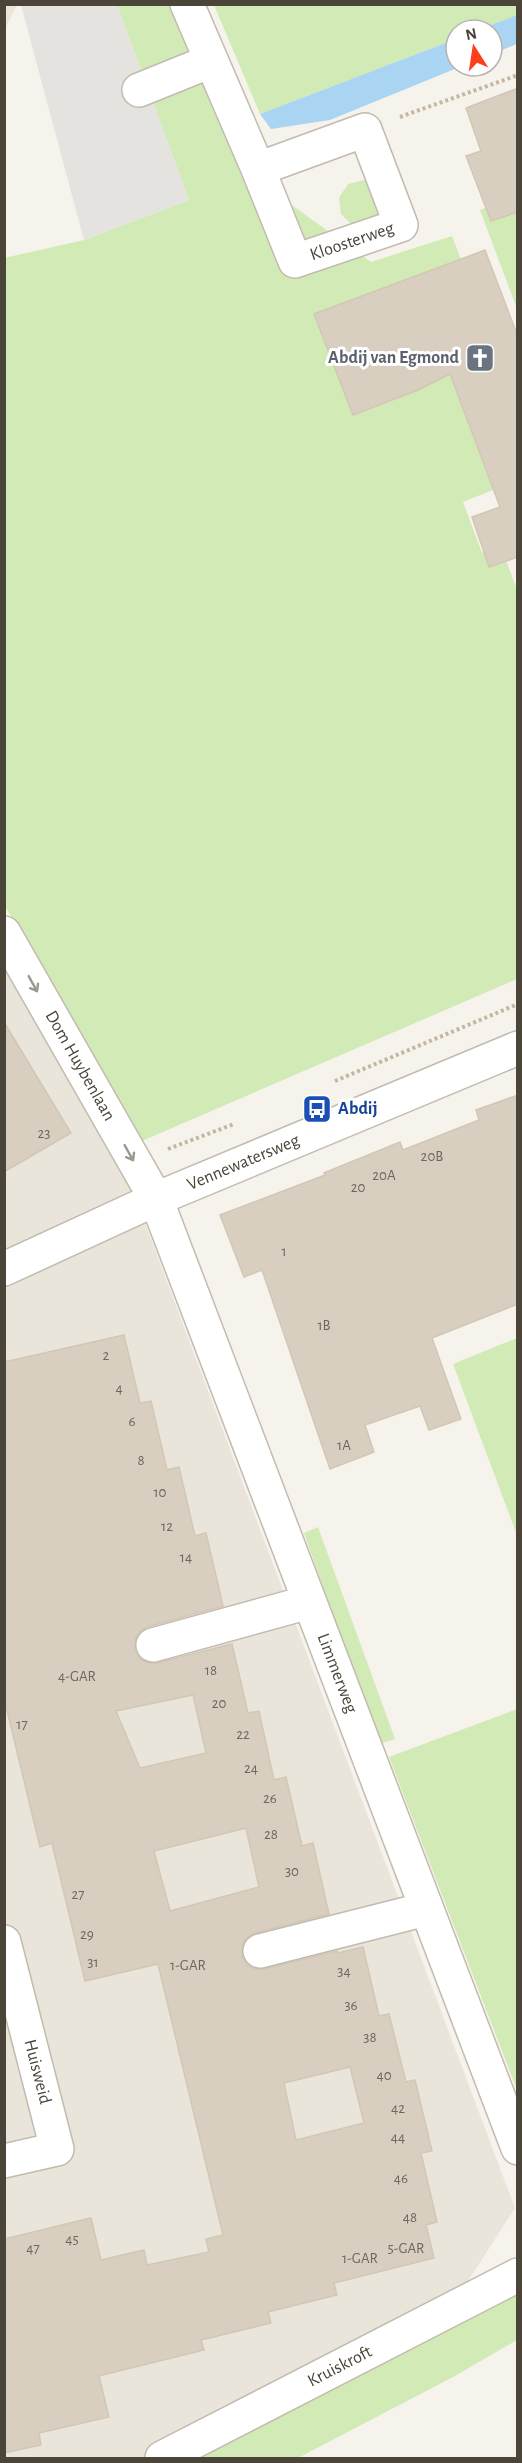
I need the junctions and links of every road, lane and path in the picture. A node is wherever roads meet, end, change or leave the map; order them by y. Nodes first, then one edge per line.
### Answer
1 (187, 4) edge
2 (211, 61) junction
3 (518, 75) edge
4 (139, 90) dead end
5 (365, 130) junction
6 (258, 169) junction
7 (4, 933) edge
8 (518, 1048) edge
9 (243, 1120) dead end
10 (135, 1164) junction
11 (156, 1199) junction
12 (4, 1269) edge
13 (309, 1602) junction
14 (153, 1645) dead end
15 (426, 1909) junction
16 (4, 1942) edge
17 (260, 1951) dead end
18 (518, 2148) edge
19 (4, 2161) edge
20 (518, 2275) edge
21 (162, 2458) edge

1 - 2 street, Kloosterweg
2 - 4 street
2 - 6 street, Kloosterweg
3 - 5 path
5 - 6 street
5 - 6 street, Kloosterweg
7 -> 10 street, Dom Huybenlaan
8 - 11 street, Vennewatersweg
9 - 10 path
10 - 11 street, Dom Huybenlaan
11 - 12 street, Vennewatersweg
11 - 13 street, Limmerweg
13 - 14 street
13 - 15 street, Limmerweg
15 - 17 street
15 - 18 street, Limmerweg
16 - 19 street, Huisweid
20 - 21 street, Kruiskroft

